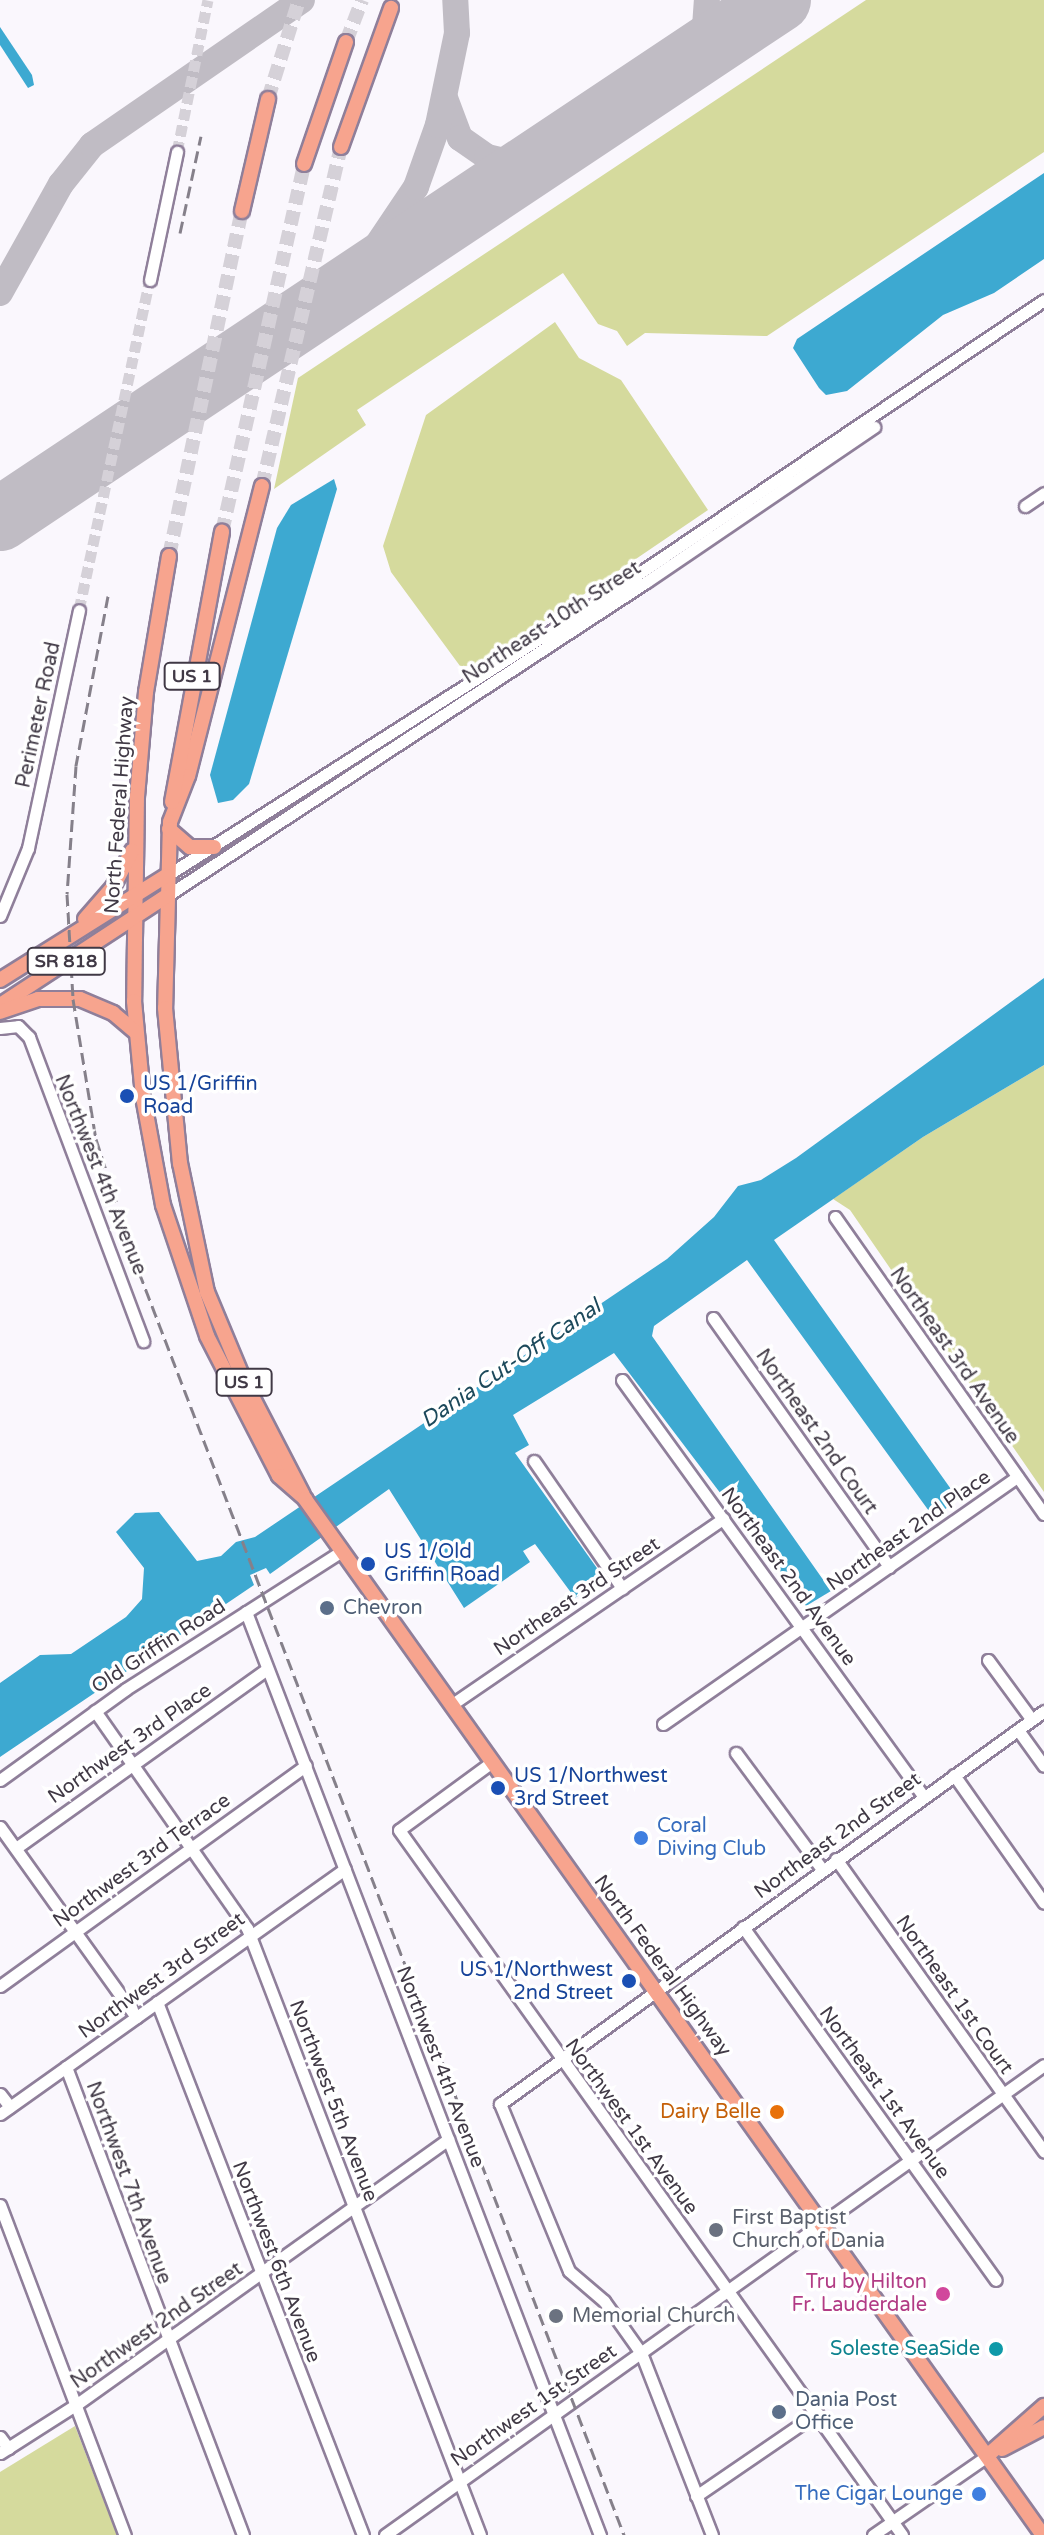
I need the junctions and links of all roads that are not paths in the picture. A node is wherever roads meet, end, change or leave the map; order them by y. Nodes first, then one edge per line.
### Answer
1 (391, 8) dead end
2 (346, 42) tunnel mouth
3 (268, 99) tunnel mouth
4 (341, 147) tunnel mouth
5 (177, 152) tunnel mouth
6 (304, 164) tunnel mouth
7 (242, 211) tunnel mouth
8 (150, 280) tunnel mouth
9 (1044, 300) edge
10 (951, 366) junction
11 (262, 486) tunnel mouth
12 (1044, 493) edge
13 (1025, 506) dead end
14 (726, 517) junction
15 (222, 532) tunnel mouth
16 (714, 538) junction
17 (169, 556) tunnel mouth
18 (79, 610) tunnel mouth
19 (536, 648) junction
20 (170, 826) junction
21 (214, 847) junction
22 (134, 848) junction
23 (166, 876) junction
24 (133, 894) junction
25 (165, 897) junction
26 (0, 916) edge
27 (133, 918) junction
28 (74, 931) junction
29 (0, 980) edge
30 (0, 1005) edge
31 (0, 1013) edge
32 (0, 1028) edge
33 (136, 1032) junction
34 (835, 1217) dead end
35 (179, 1258) junction
36 (198, 1258) junction
37 (713, 1318) dead end
38 (143, 1341) dead end
39 (622, 1380) dead end
40 (534, 1461) dead end
41 (1017, 1477) junction
42 (305, 1499) junction
43 (1044, 1514) edge
44 (723, 1519) junction
45 (342, 1551) junction
46 (889, 1567) junction
47 (622, 1588) junction
48 (246, 1612) junction
49 (803, 1627) junction
50 (988, 1660) dead end
51 (266, 1670) junction
52 (451, 1705) junction
53 (95, 1711) junction
54 (1044, 1711) edge
55 (1032, 1720) junction
56 (663, 1724) dead end
57 (1018, 1730) junction
58 (736, 1753) dead end
59 (492, 1762) junction
60 (131, 1764) junction
61 (306, 1765) junction
62 (1044, 1766) edge
63 (954, 1775) junction
64 (0, 1780) edge
65 (924, 1797) junction
66 (0, 1827) edge
67 (16, 1848) junction
68 (191, 1848) junction
69 (836, 1859) junction
70 (821, 1868) junction
71 (345, 1869) junction
72 (1044, 1903) edge
73 (743, 1927) junction
74 (75, 1933) junction
75 (249, 1935) junction
76 (0, 1986) edge
77 (655, 1992) junction
78 (157, 2002) junction
79 (136, 2017) junction
80 (562, 2060) junction
81 (1044, 2065) edge
82 (66, 2067) junction
83 (0, 2094) edge
84 (1003, 2095) junction
85 (5, 2111) edge
86 (448, 2139) junction
87 (1044, 2152) edge
88 (910, 2159) junction
89 (0, 2205) edge
90 (354, 2206) junction
91 (821, 2223) junction
92 (261, 2274) junction
93 (996, 2280) dead end
94 (727, 2291) junction
95 (167, 2341) junction
96 (641, 2353) junction
97 (77, 2404) junction
98 (1044, 2406) edge
99 (553, 2413) junction
100 (817, 2413) junction
101 (1044, 2427) edge
102 (0, 2437) edge
103 (4, 2450) edge
104 (987, 2456) junction
105 (459, 2481) junction
106 (696, 2496) junction
107 (892, 2521) junction
108 (125, 2535) edge
109 (243, 2535) edge
110 (363, 2535) edge
111 (385, 2535) edge
112 (480, 2535) edge
113 (600, 2535) edge
114 (712, 2535) edge
115 (873, 2535) edge
116 (902, 2535) edge
117 (1043, 2535) edge

1 - 4 main road
2 - 6 main road
3 - 7 main road
5 - 8 street
9 - 10 street, Northeast 10th Street
10 - 14 street, Northeast 10th Street
10 - 16 street, Northeast 10th Street
11 - 20 main road
12 - 13 street
14 - 16 street
14 - 19 street, Northeast 10th Street
15 - 20 main road, North Federal Highway / US 1
16 - 19 street, Northeast 10th Street
17 - 22 main road, North Federal Highway / US 1
18 - 26 street, Perimeter Road
19 - 21 street, Northeast 10th Street
19 - 25 street, Northeast 10th Street
20 - 21 main road
20 - 23 main road, North Federal Highway / US 1
21 - 23 street, Northeast 10th Street
22 - 24 main road, North Federal Highway / US 1
22 - 28 main road
23 - 24 main road, SR 818
23 - 25 main road, North Federal Highway / US 1
24 - 27 main road, North Federal Highway / US 1
24 - 28 main road, SR 818
25 - 27 main road, SR 818
25 - 36 main road, North Federal Highway / US 1
27 - 30 main road, SR 818
27 - 33 main road, North Federal Highway / US 1
28 - 29 main road, SR 818
31 - 33 main road
32 - 38 street, Northwest 4th Avenue
33 - 35 main road, North Federal Highway / US 1
34 - 41 street, Northeast 3rd Avenue
35 - 36 street
35 - 42 main road, North Federal Highway / US 1
36 - 42 main road, North Federal Highway / US 1
37 - 46 street, Northeast 2nd Court
39 - 44 street, Northeast 2nd Avenue
40 - 47 street
41 - 43 street, Northeast 3rd Avenue
41 - 46 street, Northeast 2nd Place
42 - 45 main road, North Federal Highway / US 1
44 - 47 street, Northeast 3rd Street
44 - 49 street, Northeast 2nd Avenue
45 - 48 street, Old Griffin Road
45 - 52 main road, North Federal Highway / US 1
46 - 49 street, Northeast 2nd Place
47 - 52 street, Northeast 3rd Street
48 - 51 street, Northwest 4th Avenue
48 - 53 street, Old Griffin Road
49 - 56 street, Northeast 2nd Place
49 - 65 street, Northeast 2nd Avenue
50 - 55 street
51 - 60 street, Northwest 3rd Place
51 - 61 street, Northwest 4th Avenue
52 - 59 main road, North Federal Highway / US 1
53 - 60 street, Northwest 5th Avenue
53 - 64 street, Old Griffin Road
54 - 55 street, Northeast 2nd Street
55 - 57 street, Northeast 2nd Street
57 - 62 street
57 - 63 street, Northeast 2nd Street
58 - 70 street
59 - 77 main road, North Federal Highway / US 1
59 - 80 street, Northwest 1st Avenue
60 - 67 street, Northwest 3rd Place
60 - 68 street, Northwest 5th Avenue
61 - 68 street, Northwest 3rd Terrace
61 - 71 street, Northwest 4th Avenue
63 - 65 street, Northeast 2nd Street
63 - 72 street
65 - 69 street, Northeast 2nd Street
66 - 67 street
67 - 74 street
68 - 74 street, Northwest 3rd Terrace
68 - 75 street, Northwest 5th Avenue
69 - 70 street, Northeast 2nd Street
69 - 84 street, Northeast 1st Court
70 - 73 street, Northeast 2nd Street
71 - 75 street, Northwest 3rd Street
71 - 86 street, Northwest 4th Avenue
73 - 77 street, Northeast 2nd Street
73 - 88 street, Northeast 1st Avenue
74 - 76 street, Northwest 3rd Terrace
74 - 79 street
75 - 78 street, Northwest 3rd Street
75 - 90 street, Northwest 5th Avenue
77 - 80 street
77 - 91 main road, North Federal Highway / US 1
78 - 79 street, Northwest 3rd Street
78 - 92 street, Northwest 6th Avenue
79 - 82 street, Northwest 3rd Street
80 - 94 street, Northwest 1st Avenue
80 - 96 street
81 - 84 street, Northwest 1st Street
82 - 85 street, Northwest 3rd Street
82 - 95 street, Northwest 7th Avenue
83 - 85 street
84 - 87 street, Northeast 1st Court
84 - 88 street, Northwest 1st Street
86 - 90 street, Northwest 2nd Street
86 - 99 street, Northwest 4th Avenue
88 - 91 street, Northwest 1st Street
88 - 93 street, Northeast 1st Avenue
89 - 97 street
90 - 92 street, Northwest 2nd Street
90 - 105 street, Northwest 5th Avenue
91 - 94 street, Northwest 1st Street
91 - 104 main road, North Federal Highway / US 1
92 - 95 street, Northwest 2nd Street
92 - 110 street, Northwest 6th Avenue
94 - 96 street, Northwest 1st Street
94 - 100 street, Northwest 1st Avenue
95 - 97 street, Northwest 2nd Street
95 - 109 street, Northwest 7th Avenue
96 - 99 street, Northwest 1st Street
96 - 106 street
97 - 103 street, Northwest 2nd Street
97 - 108 street
98 - 104 main road
99 - 105 street, Northwest 1st Street
99 - 113 street, Northwest 4th Avenue
100 - 106 street
100 - 107 street, Northwest 1st Avenue
101 - 104 main road
102 - 103 street
104 - 107 street
104 - 117 main road, US 1
105 - 111 street, Northwest 1st Street
105 - 112 street, Northwest 5th Avenue
106 - 114 street
107 - 115 street
107 - 116 street, Northwest 1st Avenue

